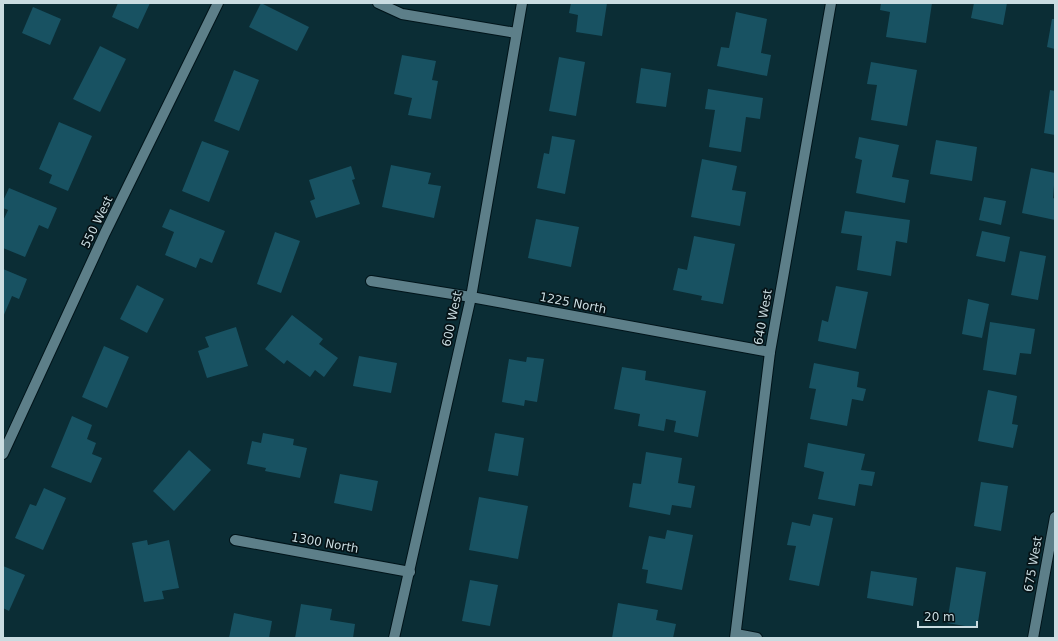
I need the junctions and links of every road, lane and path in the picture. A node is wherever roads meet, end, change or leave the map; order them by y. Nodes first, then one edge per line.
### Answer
1 (218, 3) edge
2 (378, 3) edge
3 (522, 3) edge
4 (831, 3) edge
5 (516, 33) junction
6 (371, 281) dead end
7 (471, 297) junction
8 (770, 352) junction
9 (3, 454) edge
10 (1055, 518) edge
11 (235, 540) dead end
12 (410, 572) junction
13 (735, 636) edge
14 (394, 638) edge
15 (757, 638) edge
16 (1033, 638) edge

1 - 9 street, 550 West
2 - 5 street
3 - 5 street, 600 West
4 - 8 street, 640 West
5 - 7 street, 600 West
6 - 7 street, 1225 North
7 - 8 street, 1225 North
7 - 12 street, 600 West
8 - 13 street, 640 West
10 - 16 street, 675 West
11 - 12 street, 1300 North
12 - 14 street, 600 West
13 - 15 street

